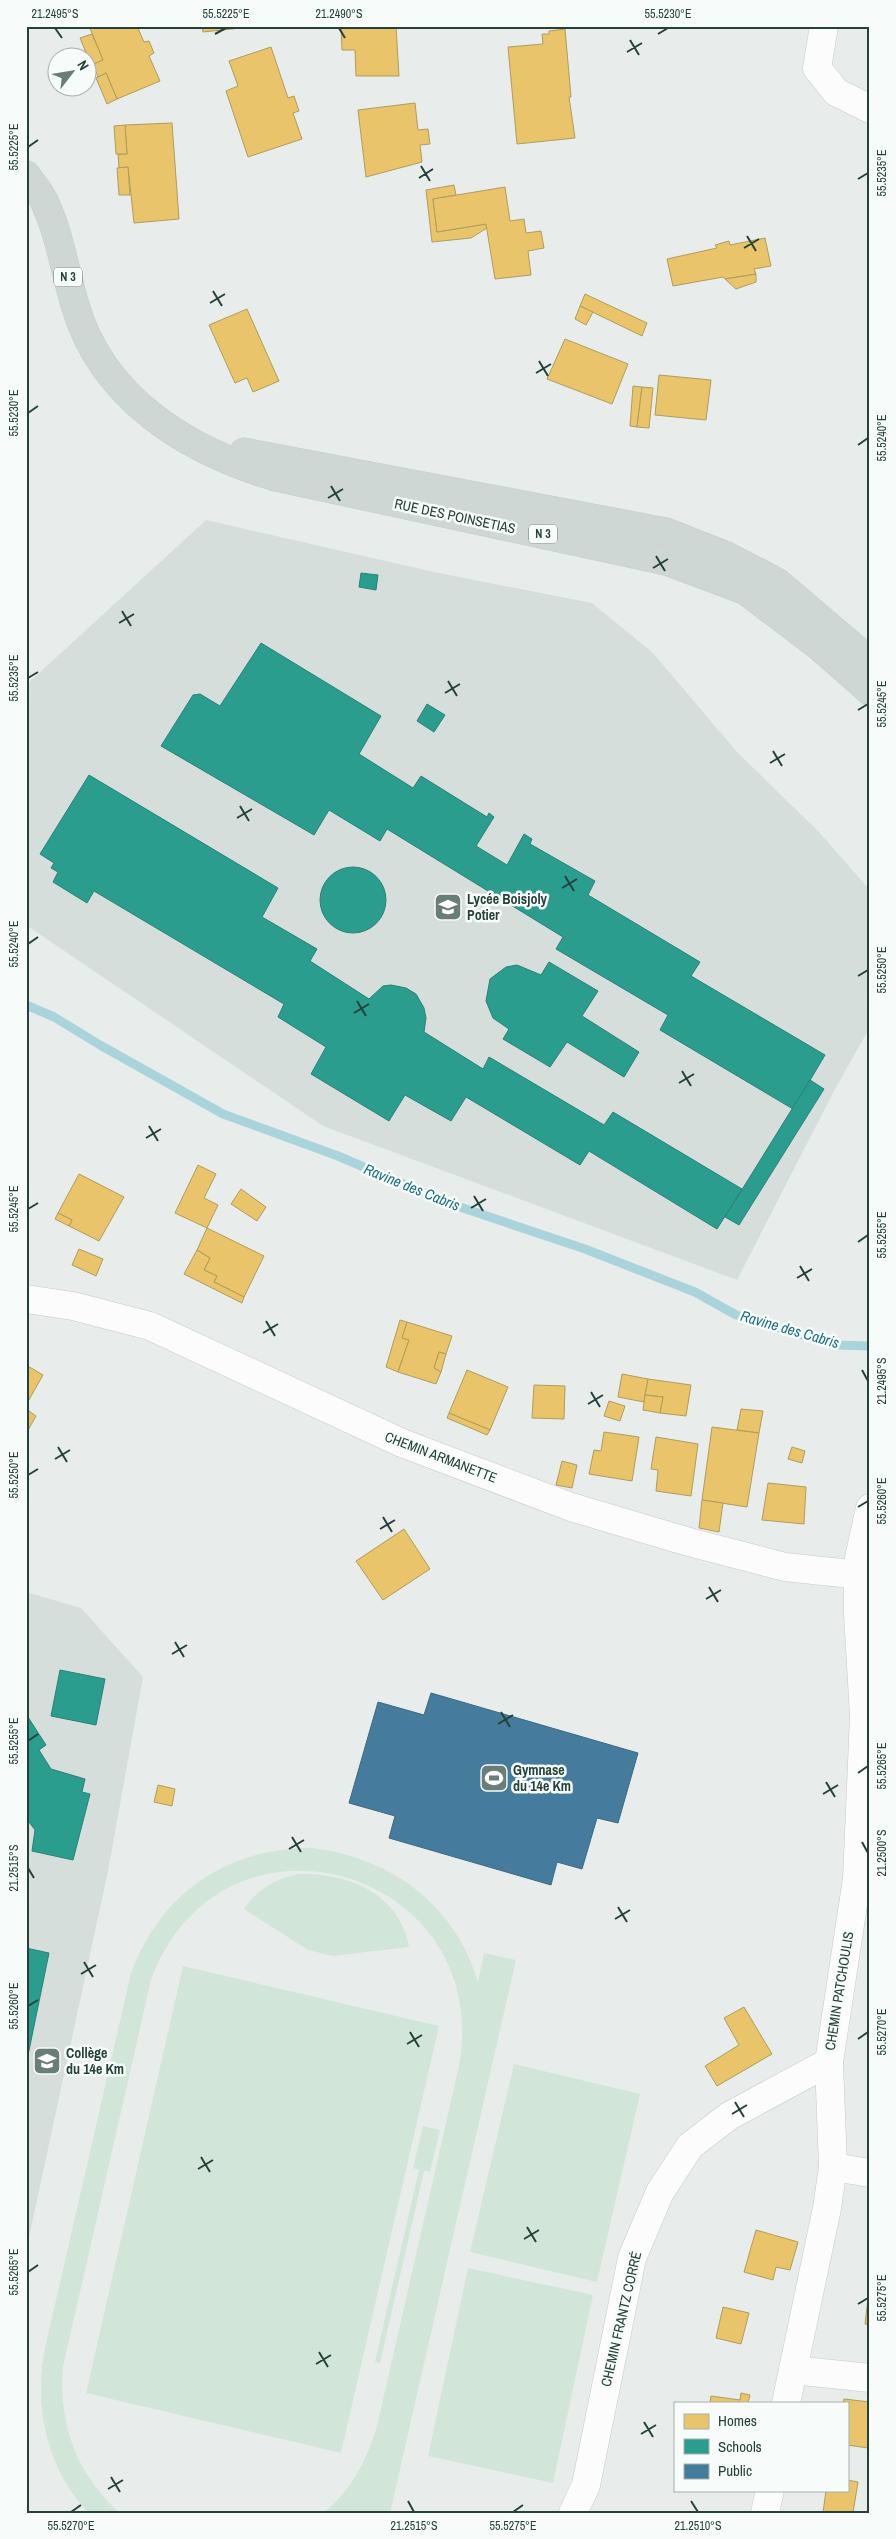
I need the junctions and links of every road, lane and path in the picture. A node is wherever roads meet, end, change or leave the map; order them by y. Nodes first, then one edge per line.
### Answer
1 (824, 26) edge
2 (870, 109) edge
3 (26, 175) edge
4 (186, 440) junction
5 (870, 661) edge
6 (870, 691) edge
7 (26, 1299) edge
8 (870, 1508) edge
9 (864, 1576) edge
10 (829, 2062) junction
11 (833, 2167) junction
12 (870, 2172) edge
13 (793, 2370) junction
14 (870, 2378) edge
15 (786, 2402) edge
16 (770, 2492) edge
17 (573, 2513) edge
18 (765, 2513) edge

1 - 2 street
3 - 4 main road, RUE DES POINSETIAS / N 3
4 - 5 main road, RUE DES POINSETIAS / N 3
4 - 6 main road, RUE DES POINSETIAS / N 3
7 - 9 street, CHEMIN ARMANETTE
8 - 9 street, CHEMIN PATCHOULIS
9 - 10 street, CHEMIN PATCHOULIS
10 - 11 street, CHEMIN PATCHOULIS
10 - 17 street, CHEMIN FRANTZ CORRÉ
11 - 12 street
11 - 13 street, CHEMIN PATCHOULIS
13 - 14 street
13 - 15 street, CHEMIN PATCHOULIS
16 - 18 street

